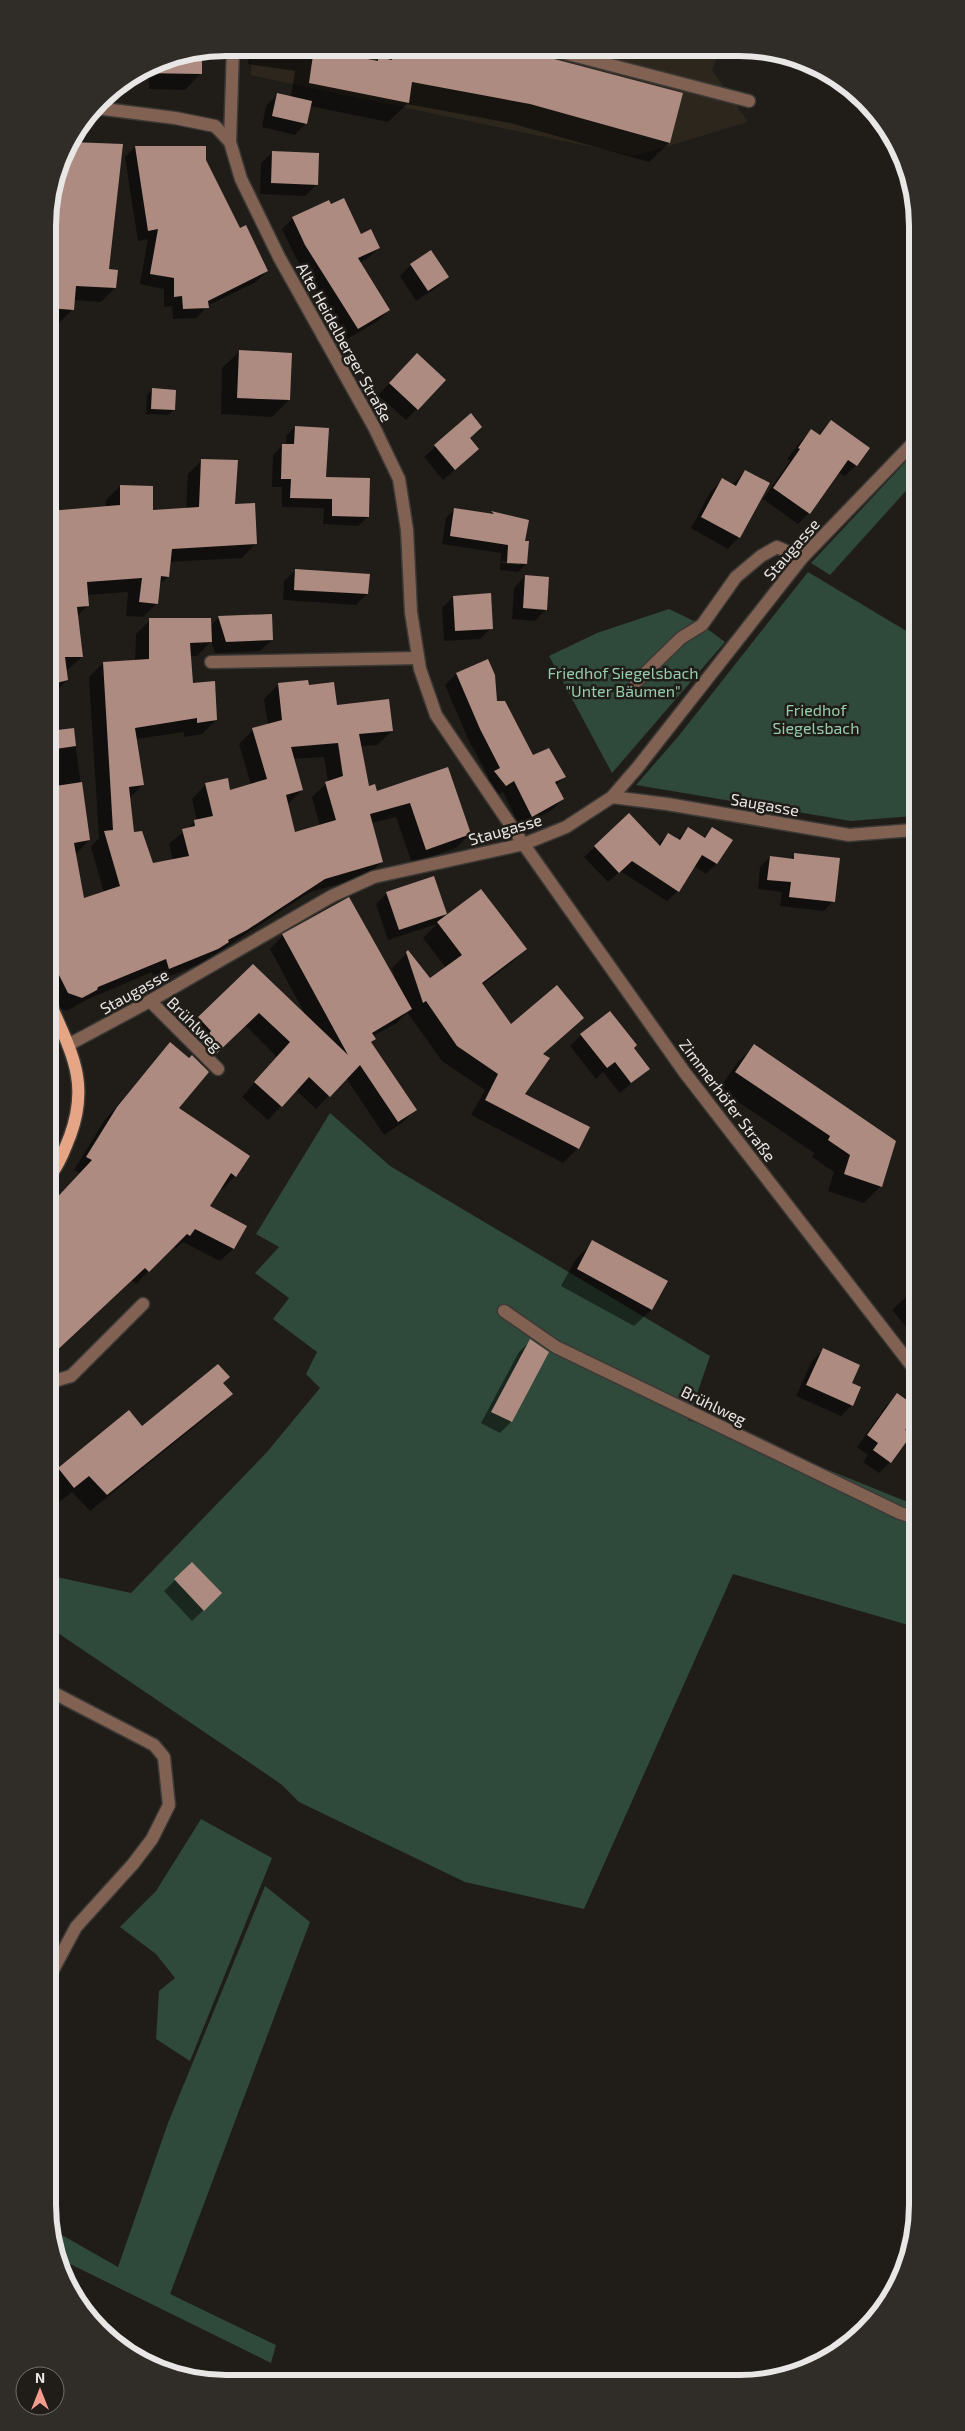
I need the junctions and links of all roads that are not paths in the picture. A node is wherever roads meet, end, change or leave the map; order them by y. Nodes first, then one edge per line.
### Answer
1 (577, 56) edge
2 (233, 57) edge
3 (749, 101) dead end
4 (104, 109) edge
5 (230, 142) junction
6 (909, 447) edge
7 (802, 558) junction
8 (418, 658) junction
9 (211, 662) dead end
10 (636, 682) dead end
11 (612, 797) junction
12 (909, 830) edge
13 (524, 844) junction
14 (150, 1001) junction
15 (57, 1018) edge
16 (68, 1046) junction
17 (218, 1069) dead end
18 (57, 1167) edge
19 (143, 1304) dead end
20 (504, 1311) dead end
21 (908, 1362) edge
22 (56, 1380) edge
23 (908, 1516) edge
24 (56, 1694) edge
25 (56, 1964) edge

1 - 3 street
2 - 5 street, Alte Heidelberger Straße
4 - 5 street
5 - 8 street, Alte Heidelberger Straße
6 - 7 street, Staugasse
7 - 10 street
7 - 11 street, Staugasse
8 - 9 street
8 - 13 street, Alte Heidelberger Straße
11 - 12 street, Saugasse
11 - 13 street, Staugasse
13 - 14 street, Staugasse
13 - 21 street, Zimmerhöfer Straße
14 - 16 street, Staugasse
14 - 17 street, Brühlweg
15 - 16 main road
16 - 18 main road
19 - 22 street
20 - 23 street, Brühlweg
24 - 25 street

